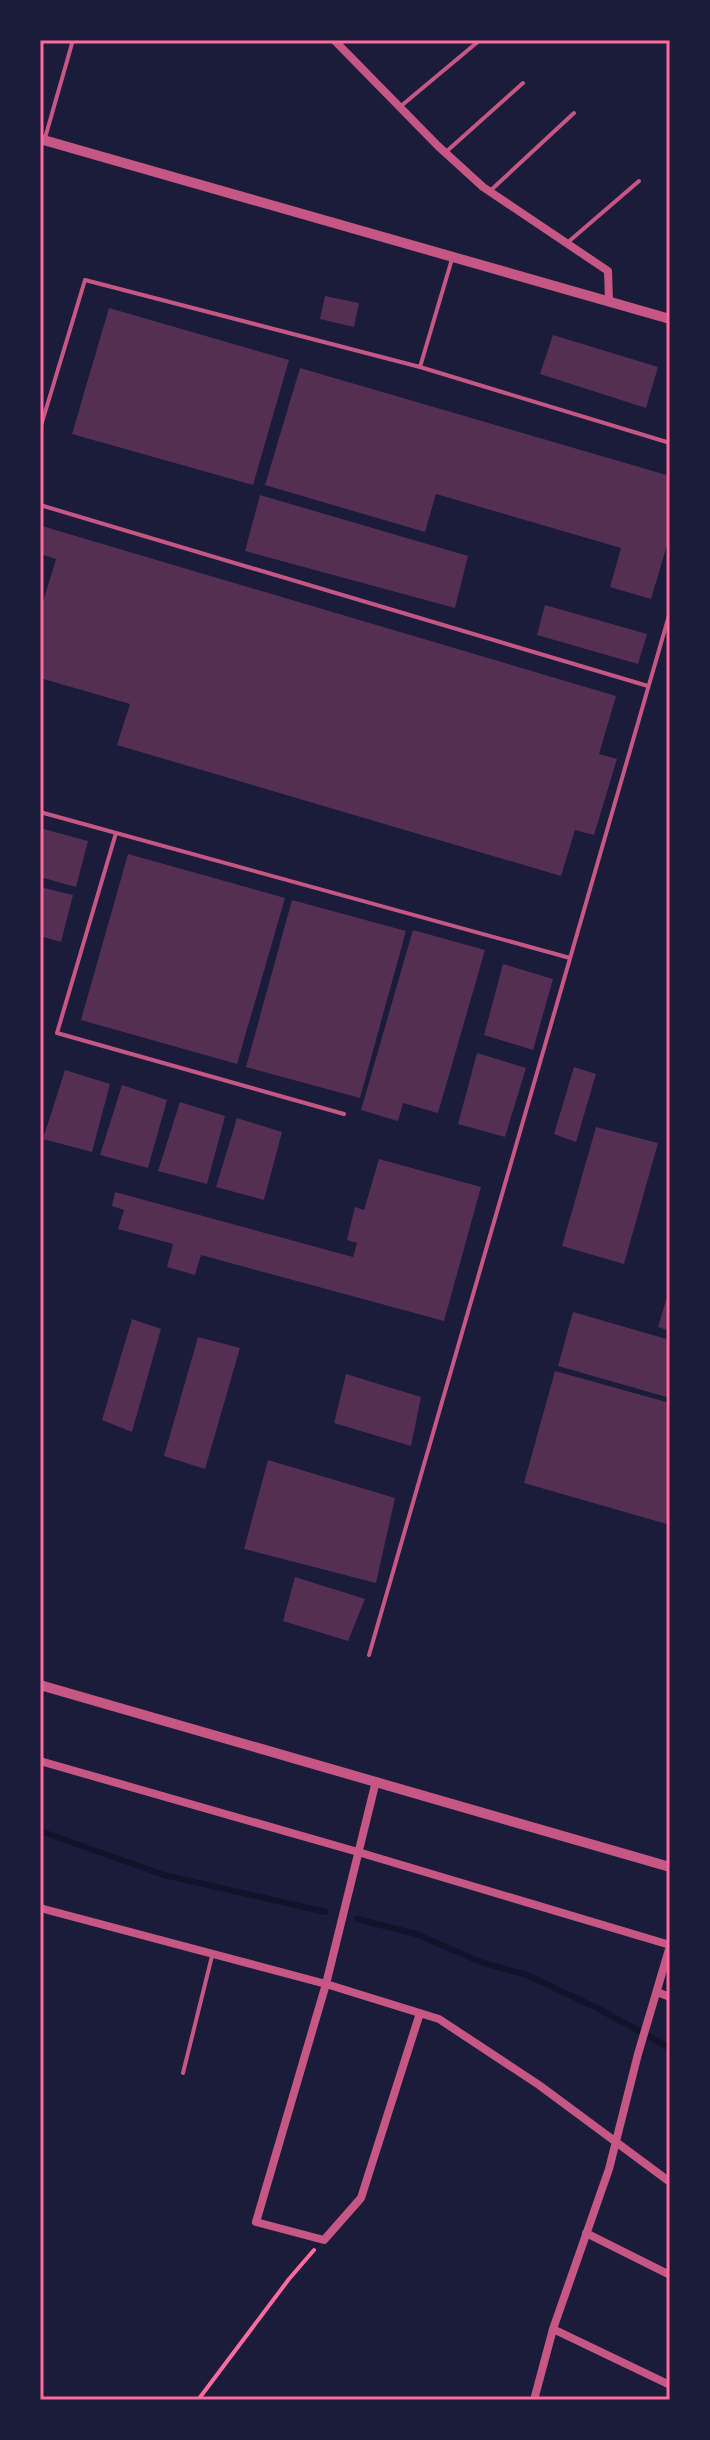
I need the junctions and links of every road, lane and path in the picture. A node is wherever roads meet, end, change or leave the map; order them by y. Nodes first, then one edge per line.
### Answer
1 (73, 40) edge
2 (334, 40) edge
3 (480, 40) edge
4 (523, 83) dead end
5 (399, 107) junction
6 (574, 113) dead end
7 (42, 140) edge
8 (445, 153) junction
9 (639, 181) dead end
10 (490, 191) junction
11 (567, 243) junction
12 (453, 256) junction
13 (609, 301) junction
14 (670, 319) edge
15 (420, 367) junction
16 (40, 429) edge
17 (670, 443) edge
18 (40, 505) edge
19 (670, 612) edge
20 (648, 686) junction
21 (40, 812) edge
22 (116, 833) junction
23 (570, 958) junction
24 (344, 1114) dead end
25 (369, 1655) dead end
26 (40, 1685) edge
27 (40, 1761) edge
28 (376, 1781) junction
29 (358, 1852) junction
30 (670, 1867) edge
31 (40, 1908) edge
32 (670, 1946) edge
33 (212, 1954) junction
34 (326, 1984) junction
35 (657, 1992) junction
36 (670, 1997) edge
37 (420, 2013) junction
38 (183, 2073) dead end
39 (616, 2142) junction
40 (670, 2182) edge
41 (586, 2233) junction
42 (324, 2240) junction
43 (670, 2275) edge
44 (553, 2329) junction
45 (670, 2385) edge
46 (198, 2400) edge
47 (534, 2400) edge

1 - 7 lane
2 - 5 street
3 - 5 lane
4 - 8 lane
5 - 8 street
6 - 10 lane
7 - 12 street
8 - 10 street
9 - 11 lane
10 - 11 street
11 - 13 street
12 - 13 street
12 - 15 lane
13 - 14 street
15 - 16 lane
15 - 17 lane
18 - 20 lane
19 - 20 lane
20 - 23 lane
21 - 22 lane
22 - 23 lane
22 - 24 lane
23 - 25 lane
26 - 28 street
27 - 29 street
28 - 29 street
28 - 30 street
29 - 32 street
29 - 34 street
31 - 33 street
32 - 35 street
33 - 34 street
33 - 38 lane
34 - 37 street
34 - 42 street
35 - 36 street
35 - 39 street
37 - 39 street
37 - 42 street
39 - 40 street
39 - 41 street
41 - 43 street
41 - 44 street
42 - 46 path
44 - 45 street
44 - 47 street

